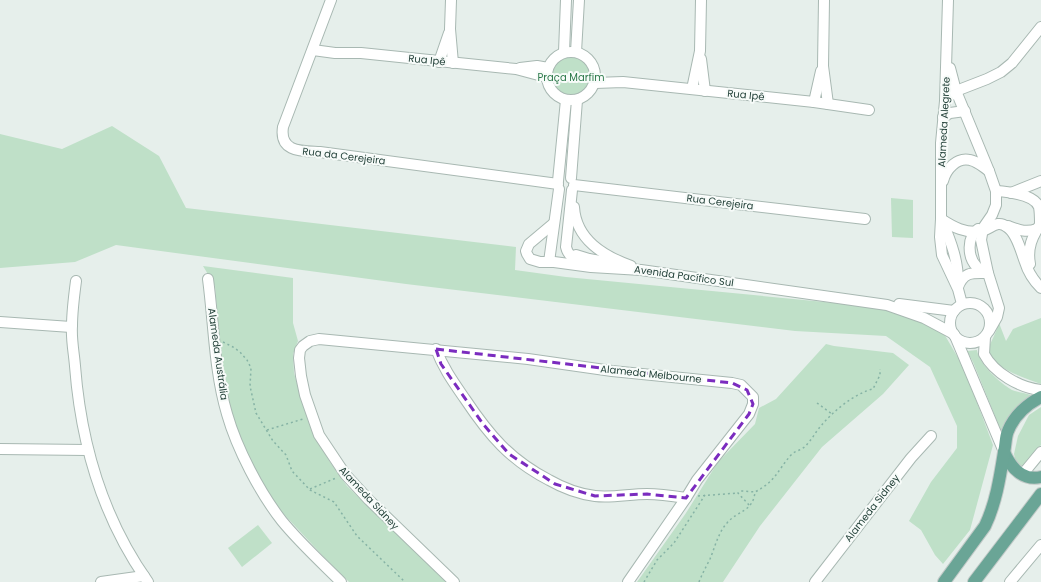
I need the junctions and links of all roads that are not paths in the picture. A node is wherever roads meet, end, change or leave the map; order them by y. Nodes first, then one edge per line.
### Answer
1 (331, 0) edge
2 (451, 0) edge
3 (566, 0) edge
4 (579, 0) edge
5 (702, 0) edge
6 (824, 0) edge
7 (948, 0) edge
8 (1041, 27) edge
9 (450, 29) junction
10 (314, 47) junction
11 (700, 51) junction
12 (564, 52) junction
13 (576, 52) junction
14 (946, 57) junction
15 (439, 62) junction
16 (453, 63) junction
17 (823, 66) junction
18 (595, 72) junction
19 (547, 73) junction
20 (623, 82) junction
21 (595, 83) junction
22 (692, 89) junction
23 (705, 91) junction
24 (956, 91) junction
25 (566, 100) junction
26 (577, 100) junction
27 (945, 101) junction
28 (814, 102) junction
29 (828, 104) junction
30 (869, 110) dead end
31 (965, 111) junction
32 (943, 117) junction
33 (989, 171) junction
34 (1041, 181) edge
35 (566, 186) junction
36 (942, 187) junction
37 (996, 191) junction
38 (1010, 193) junction
39 (574, 209) junction
40 (865, 219) dead end
41 (941, 219) junction
42 (554, 223) junction
43 (1040, 225) edge
44 (1006, 226) junction
45 (981, 229) junction
46 (552, 262) junction
47 (641, 270) junction
48 (988, 273) junction
49 (208, 279) dead end
50 (76, 281) dead end
51 (1038, 285) edge
52 (958, 289) junction
53 (962, 304) junction
54 (887, 305) junction
55 (954, 311) junction
56 (0, 322) edge
57 (72, 327) junction
58 (987, 334) junction
59 (954, 335) junction
60 (319, 339) joint
61 (436, 349) junction
62 (1041, 390) edge
63 (1041, 397) edge
64 (931, 436) dead end
65 (0, 449) edge
66 (87, 450) junction
67 (1004, 452) junction
68 (1041, 452) edge
69 (1022, 475) junction
70 (1041, 477) edge
71 (1041, 494) edge
72 (686, 498) junction
73 (1041, 545) edge
74 (146, 579) edge
75 (945, 581) edge
76 (101, 582) edge
77 (341, 582) edge
78 (454, 582) edge
79 (628, 582) edge
80 (815, 582) edge
81 (974, 582) edge
82 (1010, 582) edge

1 - 10 street, Rua da Cerejeira
2 - 9 street
3 - 12 street
4 - 13 street
5 - 11 street
6 - 17 street
7 - 14 street, Alameda Alegrete
8 - 24 street
9 - 15 street
9 - 16 street
10 - 15 street, Rua Ipê
10 - 35 street, Rua da Cerejeira
11 - 22 street
11 - 23 street
12 - 13 street
12 - 19 street
13 - 18 street
14 - 24 street, Alameda Alegrete
14 - 27 street, Alameda Alegrete
15 - 16 street, Rua Ipê
16 - 19 street, Rua Ipê
17 - 28 street
17 - 29 street
18 - 20 street, Rua Ipê
18 - 21 street
19 - 25 street
20 - 21 street, Rua Ipê
20 - 22 street, Rua Ipê
21 - 26 street
22 - 23 street, Rua Ipê
23 - 28 street, Rua Ipê
24 - 27 street
24 - 31 street, Alameda Alegrete
25 - 26 street
25 - 35 street
26 - 35 street
27 - 32 street, Alameda Alegrete
28 - 29 street, Rua Ipê
29 - 30 street, Rua Ipê
31 - 32 street
31 - 33 street, Alameda Alegrete
32 - 36 street, Alameda Alegrete
33 - 36 street, Alameda Alegrete
33 - 37 street, Alameda Alegrete
34 - 38 street
35 - 39 street
35 - 40 street, Rua Cerejeira
35 - 42 street
35 - 46 street
35 - 47 street
36 - 41 street, Alameda Alegrete
37 - 38 street
37 - 45 street, Alameda Alegrete
38 - 43 street
39 - 47 street
39 - 47 street
41 - 45 street
41 - 52 street
42 - 46 street
42 - 46 street, Avenida Pacífico Sul
43 - 44 street
43 - 51 street
44 - 45 street
44 - 51 street
45 - 48 street
46 - 47 street, Avenida Pacífico Sul
47 - 54 street, Avenida Pacífico Sul
48 - 52 street
48 - 58 street
49 - 77 street, Alameda Austrália
50 - 57 street
52 - 53 street
53 - 55 street
53 - 58 street
54 - 55 street, Avenida Pacífico Sul
54 - 59 street, Avenida Pacífico Sul
55 - 59 street
56 - 57 street
57 - 66 street
58 - 59 street
58 - 62 street
59 - 67 street
60 - 61 street, Alameda Melbourne
60 - 78 street, Alameda Sidney
61 - 72 street
61 - 72 street, Alameda Melbourne
63 - 67 main road
64 - 80 street, Alameda Sidney
65 - 66 street
66 - 74 street
67 - 69 main road
67 - 75 main road
68 - 69 street
69 - 70 main road
71 - 81 main road
72 - 79 street, Alameda Melbourne
73 - 82 street
74 - 76 street

